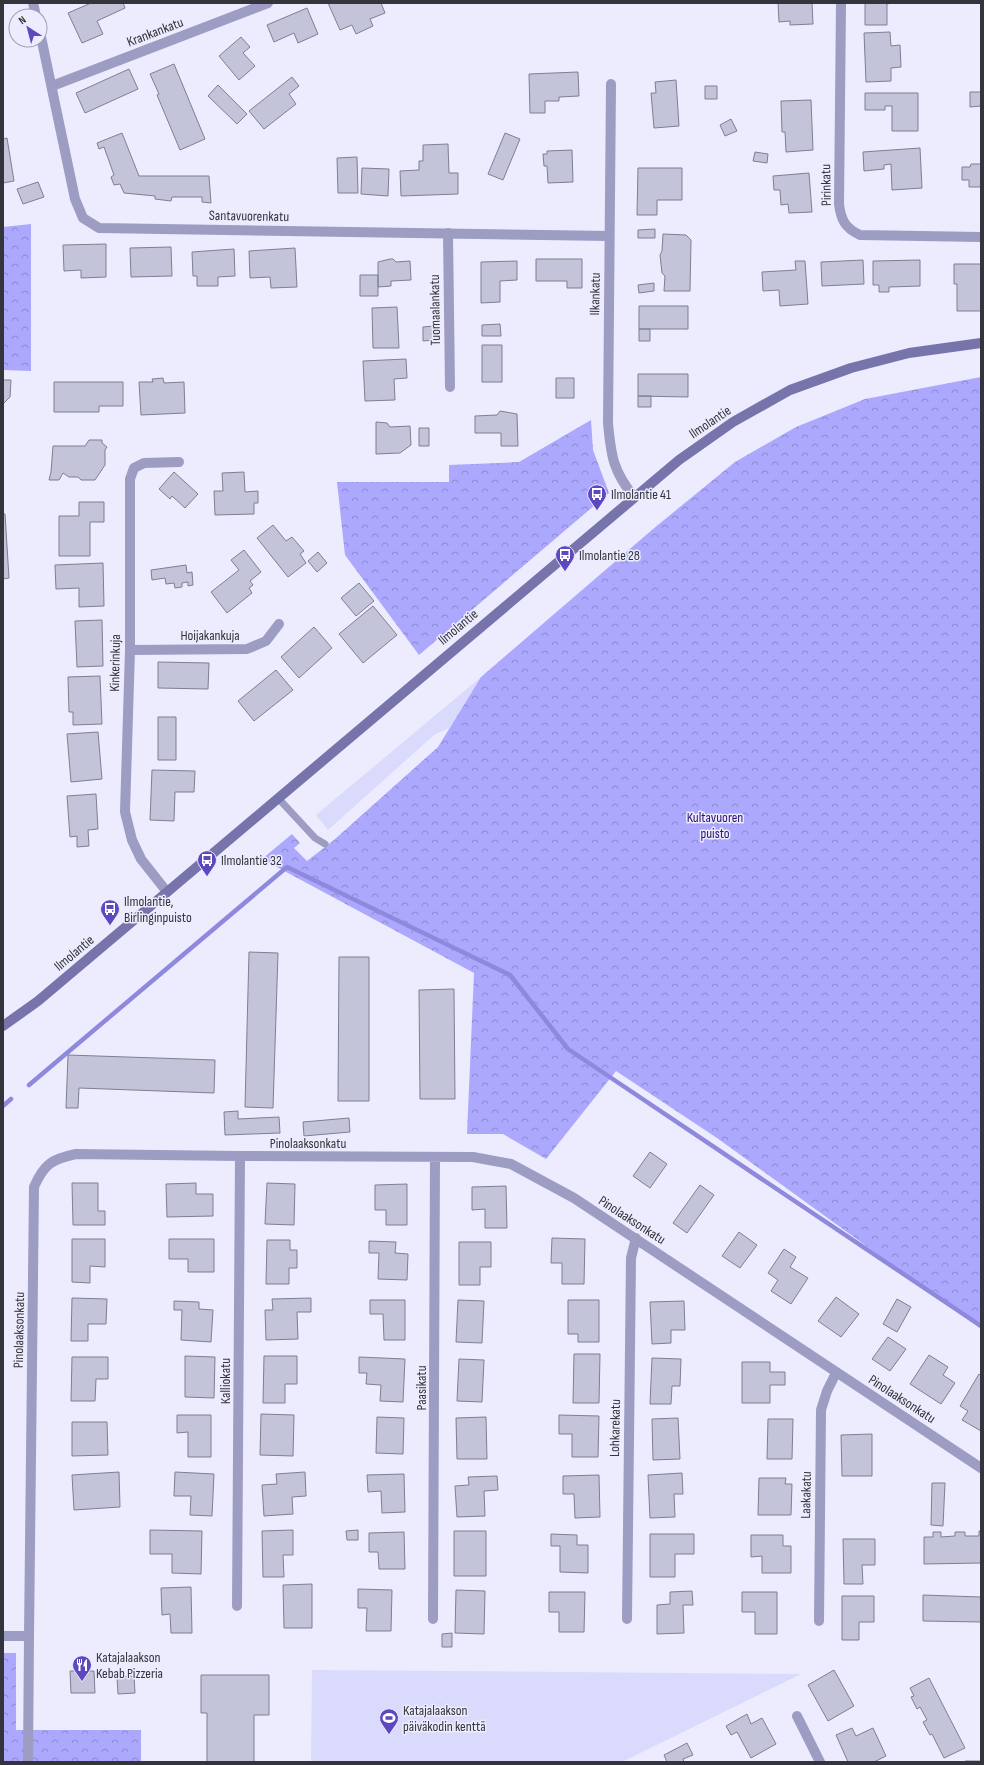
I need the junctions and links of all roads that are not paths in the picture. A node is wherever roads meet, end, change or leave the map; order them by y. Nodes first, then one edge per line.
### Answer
1 (268, 3) edge
2 (841, 3) edge
3 (44, 48) edge
4 (611, 84) dead end
5 (52, 86) junction
6 (448, 233) junction
7 (609, 236) junction
8 (981, 237) edge
9 (981, 343) edge
10 (450, 387) dead end
11 (179, 462) dead end
12 (634, 497) junction
13 (279, 624) dead end
14 (130, 650) junction
15 (278, 798) junction
16 (325, 844) dead end
17 (167, 892) junction
18 (3, 1026) edge
19 (240, 1156) junction
20 (435, 1157) junction
21 (636, 1238) junction
22 (836, 1373) junction
23 (981, 1468) edge
24 (237, 1606) dead end
25 (433, 1619) dead end
26 (626, 1619) dead end
27 (819, 1621) dead end
28 (3, 1636) edge
29 (28, 1636) junction
30 (797, 1716) dead end
31 (28, 1762) edge
32 (820, 1762) edge

1 - 5 street, Krankankatu
2 - 8 street, Pirinkatu
3 - 5 street, Santavuorenkatu
4 - 7 street, Ilkankatu
5 - 6 street, Santavuorenkatu
6 - 7 street, Santavuorenkatu
6 - 10 street, Tuomaalankatu
7 - 12 street, Ilkankatu
9 - 12 street, Ilmolantie
11 - 14 street, Kinkerinkuja
12 - 15 street, Ilmolantie
13 - 14 street, Hoijakankuja
14 - 17 street, Kinkerinkuja
15 - 16 lane
15 - 17 street, Ilmolantie
17 - 18 street, Ilmolantie
19 - 20 street, Pinolaaksonkatu
19 - 24 street, Kalliokatu
19 - 29 street, Pinolaaksonkatu
20 - 21 street, Pinolaaksonkatu
20 - 25 street, Paasikatu
21 - 22 street, Pinolaaksonkatu
21 - 26 street, Lohkarekatu
22 - 23 street, Pinolaaksonkatu
22 - 27 street, Laakakatu
28 - 29 street
29 - 31 street, Pinolaaksonkatu
30 - 32 street

